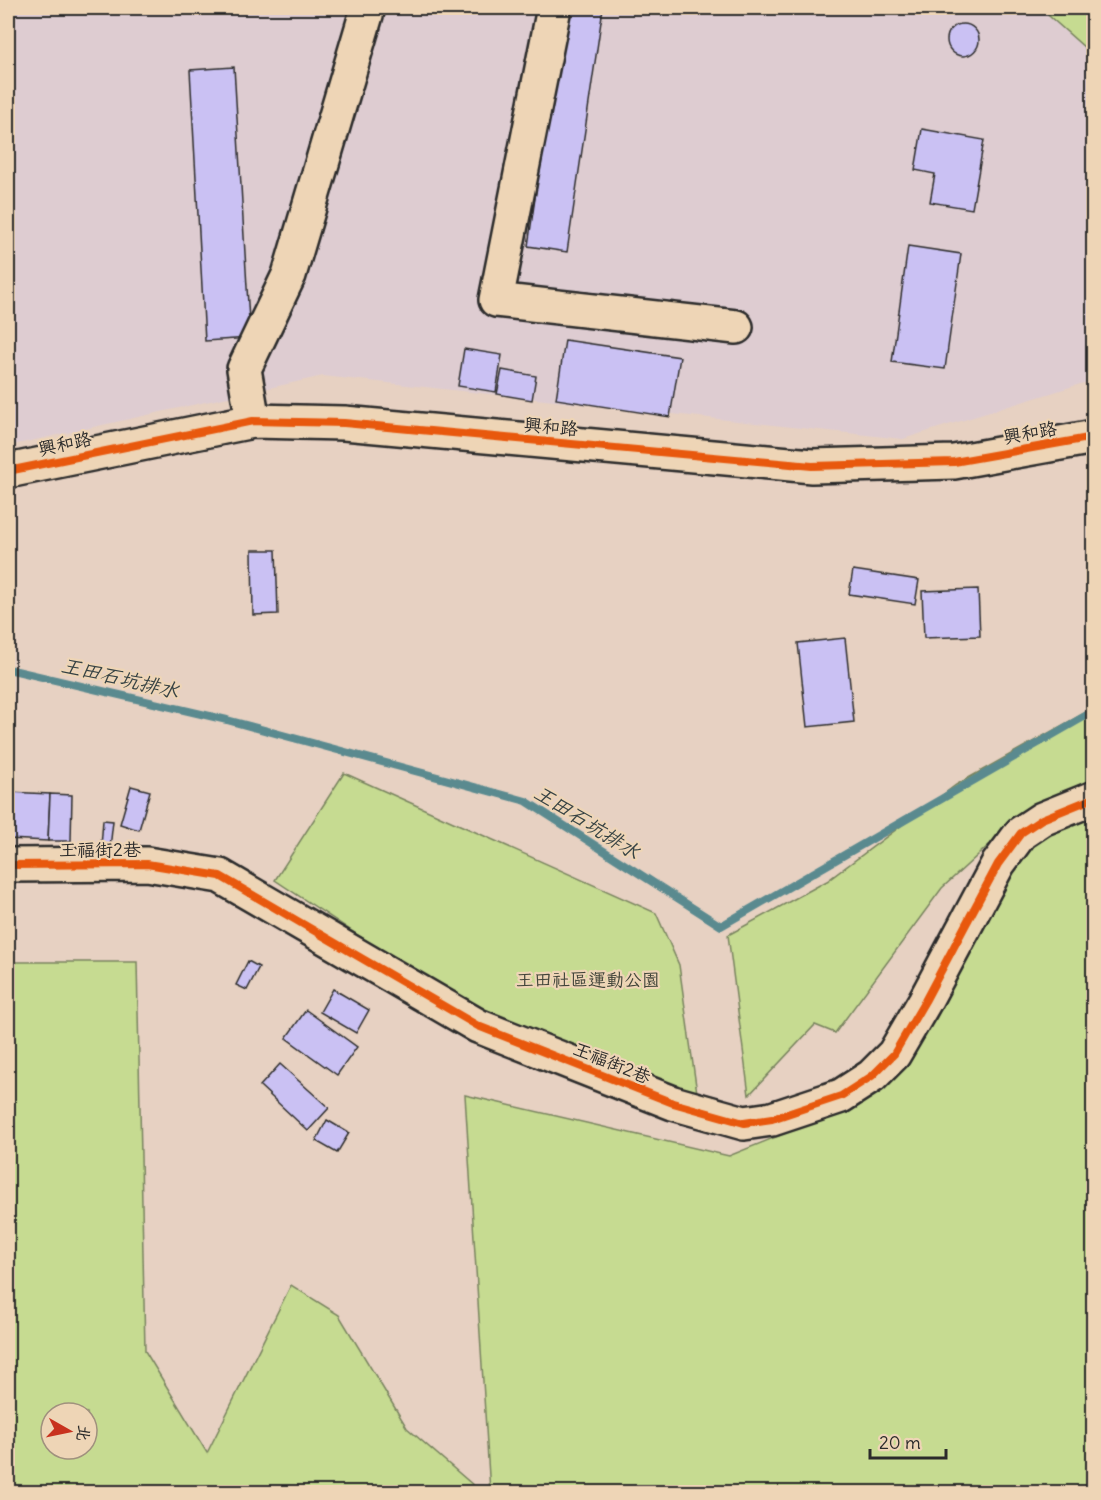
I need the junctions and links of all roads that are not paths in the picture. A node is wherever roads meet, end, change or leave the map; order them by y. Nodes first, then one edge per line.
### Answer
1 (368, 8) edge
2 (554, 8) edge
3 (736, 327) dead end
4 (253, 420) junction
5 (1094, 437) edge
6 (8, 471) edge
7 (1094, 798) edge
8 (8, 865) edge

1 - 4 street
2 - 3 street
4 - 5 street, 興和路
4 - 6 street, 興和路
7 - 8 street, 王福街2巷

